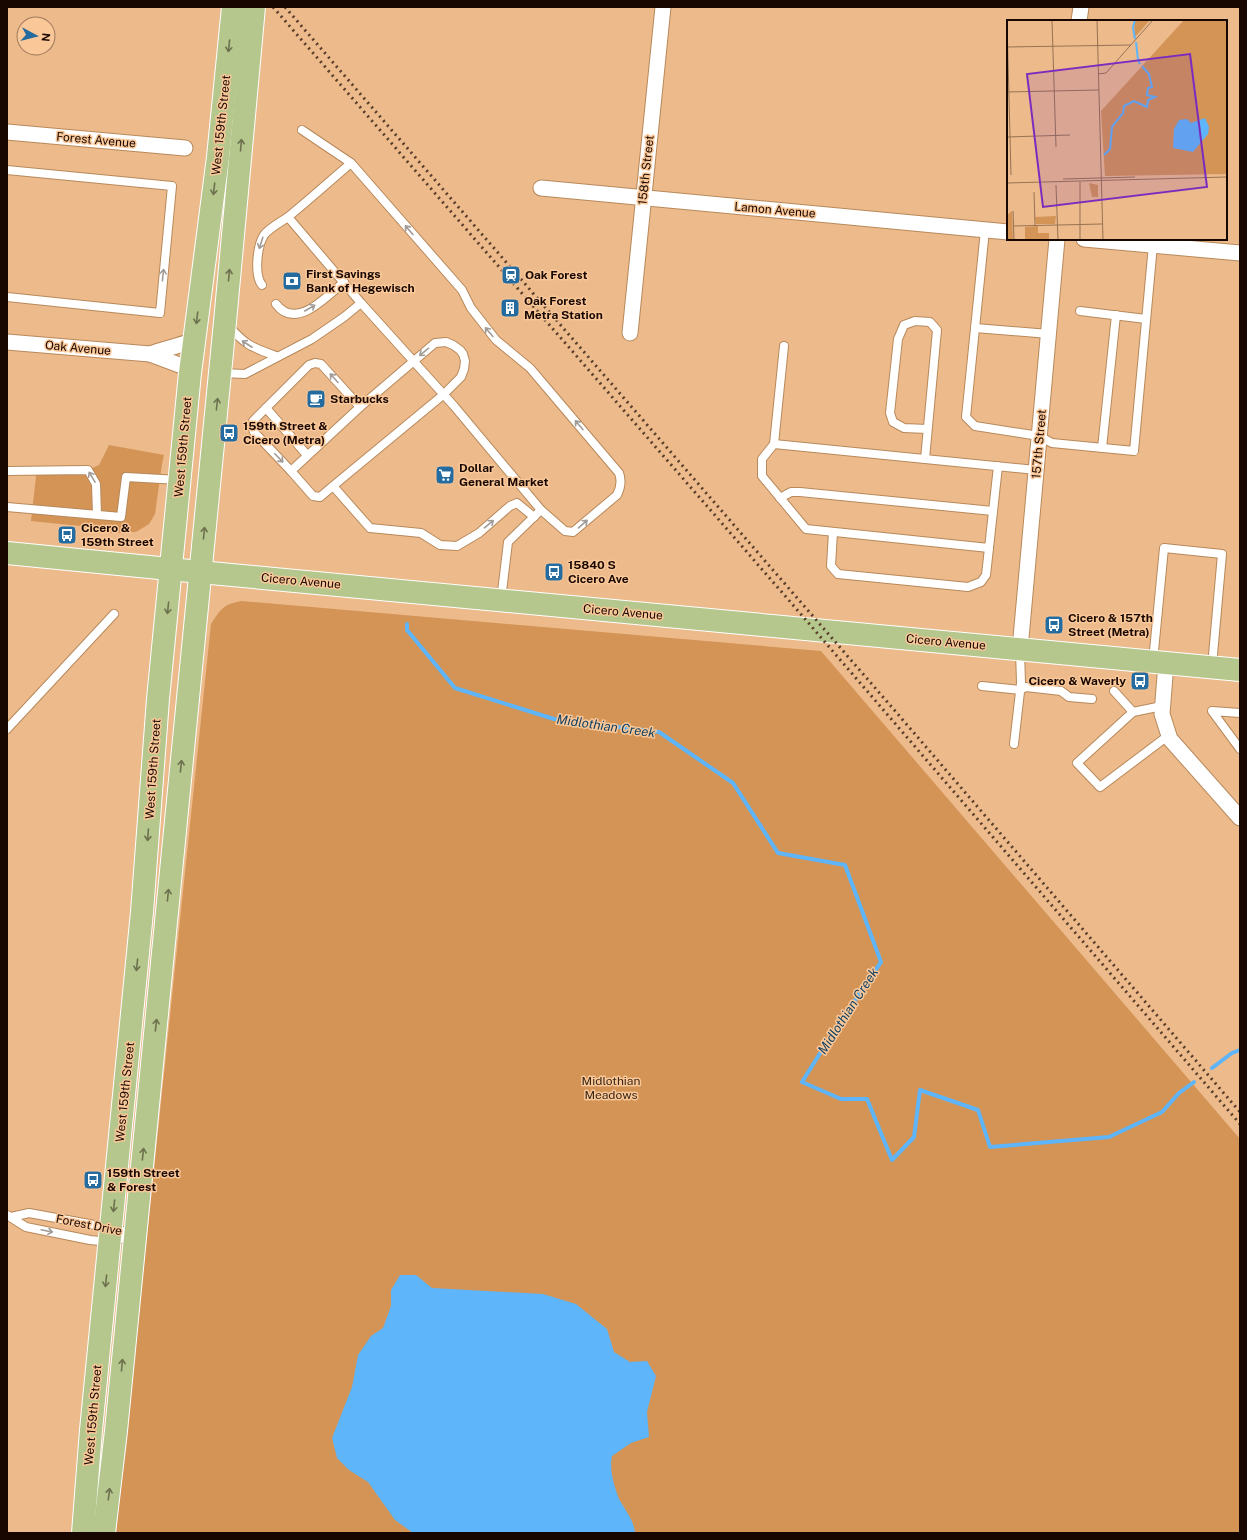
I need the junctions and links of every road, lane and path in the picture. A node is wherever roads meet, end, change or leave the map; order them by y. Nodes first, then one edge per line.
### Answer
1 (233, 7) edge
2 (254, 7) edge
3 (663, 7) edge
4 (1081, 7) edge
5 (1079, 20) edge
6 (302, 130) dead end
7 (7, 132) edge
8 (185, 148) dead end
9 (351, 163) junction
10 (7, 170) edge
11 (541, 188) dead end
12 (643, 198) junction
13 (288, 217) junction
14 (985, 230) junction
15 (1007, 232) edge
16 (1057, 240) edge
17 (1100, 240) edge
18 (1147, 243) edge
19 (1240, 253) edge
20 (344, 282) junction
21 (262, 285) dead end
22 (7, 297) edge
23 (362, 303) junction
24 (276, 304) dead end
25 (1080, 311) dead end
26 (1116, 315) junction
27 (1146, 319) junction
28 (225, 322) junction
29 (975, 328) junction
30 (630, 333) dead end
31 (1049, 334) junction
32 (194, 340) junction
33 (7, 342) edge
34 (784, 346) dead end
35 (150, 354) junction
36 (276, 356) junction
37 (413, 361) junction
38 (190, 374) junction
39 (220, 374) junction
40 (443, 395) junction
41 (360, 407) junction
42 (266, 408) junction
43 (927, 429) junction
44 (1039, 436) junction
45 (774, 444) junction
46 (1102, 448) junction
47 (307, 455) junction
48 (925, 458) junction
49 (998, 466) junction
50 (1036, 470) junction
51 (7, 471) edge
52 (291, 471) junction
53 (180, 481) junction
54 (333, 486) junction
55 (780, 498) junction
56 (7, 507) edge
57 (541, 510) junction
58 (993, 511) junction
59 (97, 514) junction
60 (534, 517) junction
61 (833, 532) junction
62 (989, 548) junction
63 (7, 553) edge
64 (171, 569) junction
65 (200, 572) junction
66 (501, 600) junction
67 (114, 614) dead end
68 (1020, 649) junction
69 (1159, 663) junction
70 (1212, 667) junction
71 (1240, 670) edge
72 (982, 686) dead end
73 (1020, 690) junction
74 (1114, 691) dead end
75 (1092, 699) dead end
76 (1162, 706) junction
77 (1133, 712) junction
78 (1240, 713) edge
79 (7, 729) edge
80 (1169, 735) junction
81 (1014, 744) dead end
82 (1240, 749) edge
83 (1240, 818) edge
84 (9, 1216) edge
85 (111, 1235) junction
86 (135, 1235) junction
87 (83, 1533) edge
88 (104, 1533) edge

1 -> 32 main road, West 159th Street
28 -> 2 main road, West 159th Street
3 - 12 street, 158th Street
4 - 5 street
6 - 9 lane
7 - 8 street, Forest Avenue
9 - 13 lane
57 -> 9 lane
22 -> 10 lane
11 - 12 street, Lamon Avenue
12 - 14 street, Lamon Avenue
12 - 30 street, 158th Street
13 - 20 lane
13 -> 21 lane
14 - 15 street, Lamon Avenue
14 - 29 lane
16 - 31 street, 157th Street
17 - 18 street
18 - 19 street
18 - 27 lane
20 - 23 lane
24 -> 20 lane
23 - 36 lane
23 - 37 lane
25 - 26 lane
26 - 27 lane
26 - 46 lane
27 - 46 lane
36 -> 28 lane
28 - 39 main road, West 159th Street
29 - 31 lane
29 - 44 lane
31 - 44 street, 157th Street
32 - 35 street, Oak Avenue
32 - 38 main road, West 159th Street
33 - 35 street, Oak Avenue
34 - 45 lane
35 - 38 street, Oak Avenue
36 - 39 lane
37 - 40 lane
40 -> 37 lane
37 - 41 lane
38 - 53 main road, West 159th Street
65 -> 39 main road, West 159th Street
40 - 54 lane
40 - 57 lane
41 -> 42 lane
41 - 47 lane
42 - 47 lane
42 -> 52 lane
43 - 43 lane
43 - 48 lane
44 - 46 lane
44 - 50 street, 157th Street
45 - 48 lane
45 - 55 lane
47 - 52 lane
48 - 49 lane
49 - 50 lane
49 - 58 lane
50 - 68 street, 157th Street
59 -> 51 lane
52 - 54 lane
53 - 59 lane
53 - 64 main road, West 159th Street
54 -> 60 lane
55 - 58 lane
55 - 61 lane
56 - 59 lane
57 - 60 lane
58 - 62 lane
60 - 66 lane
61 - 62 lane
61 - 62 lane
63 - 64 main road, Cicero Avenue
64 - 65 main road, Cicero Avenue
64 -> 85 main road, West 159th Street
65 - 66 main road, Cicero Avenue
86 -> 65 main road, West 159th Street
66 - 68 main road, Cicero Avenue
67 - 79 lane
68 - 69 main road, Cicero Avenue
68 - 73 lane
69 - 70 main road, Cicero Avenue
69 - 70 lane
69 - 76 street
70 - 71 main road, Cicero Avenue
72 - 73 lane
73 - 75 lane
73 - 81 lane
74 - 77 lane
76 - 77 lane
76 - 80 street
77 - 80 lane
78 - 82 lane
80 - 83 street
84 - 85 lane, Forest Drive
84 -> 85 lane, Forest Drive
85 - 86 lane, Forest Drive
85 - 86 lane, Forest Drive
85 -> 87 main road, West 159th Street
88 -> 86 main road, West 159th Street

